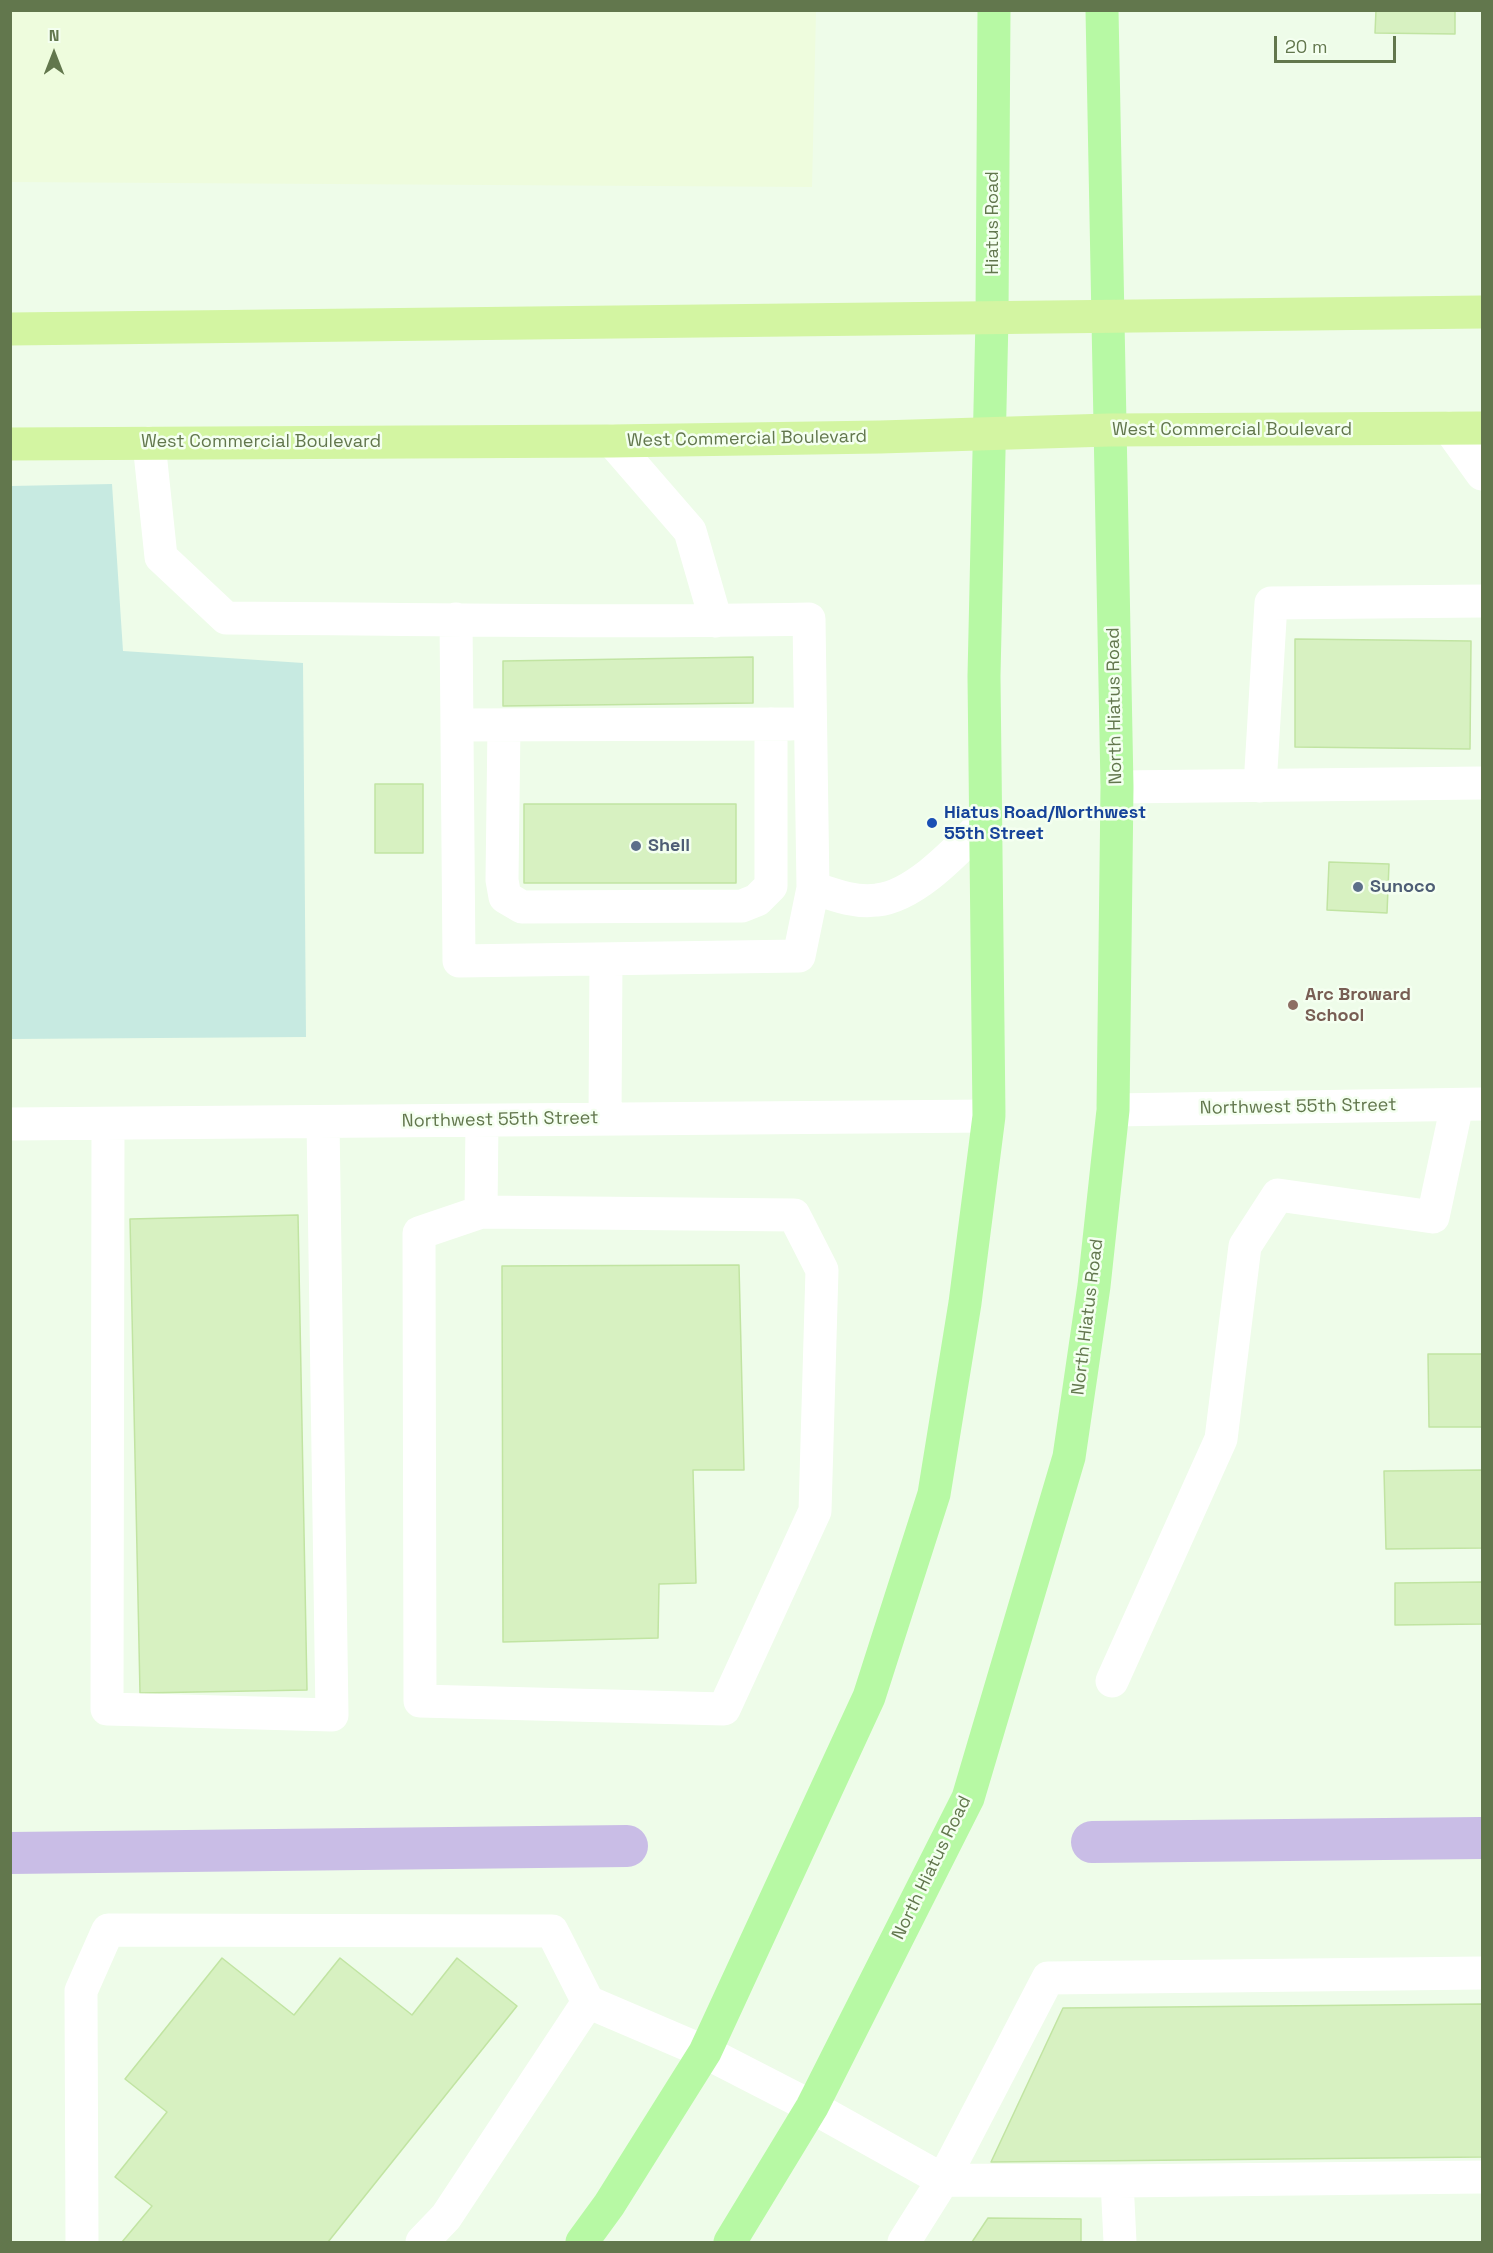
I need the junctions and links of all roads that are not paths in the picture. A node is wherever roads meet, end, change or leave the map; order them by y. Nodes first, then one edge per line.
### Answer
1 (994, 10) edge
2 (1102, 10) edge
3 (1482, 312) edge
4 (1108, 316) junction
5 (993, 318) junction
6 (10, 329) edge
7 (1449, 428) junction
8 (1482, 428) edge
9 (1109, 430) junction
10 (989, 435) junction
11 (612, 441) junction
12 (149, 442) junction
13 (10, 444) edge
14 (1482, 474) edge
15 (1482, 601) edge
16 (456, 619) junction
17 (716, 621) junction
18 (771, 724) junction
19 (811, 724) junction
20 (457, 725) junction
21 (504, 725) junction
22 (1482, 783) edge
23 (1260, 786) junction
24 (1117, 787) junction
25 (985, 822) junction
26 (813, 888) junction
27 (606, 960) junction
28 (1470, 1104) edge
29 (1113, 1110) junction
30 (989, 1116) junction
31 (605, 1119) junction
32 (482, 1121) junction
33 (323, 1122) junction
34 (108, 1124) junction
35 (10, 1125) edge
36 (481, 1212) junction
37 (1112, 1680) dead end
38 (1482, 1973) edge
39 (588, 2002) junction
40 (705, 2052) junction
41 (812, 2108) junction
42 (1482, 2177) edge
43 (943, 2180) junction
44 (1117, 2181) junction
45 (82, 2242) edge
46 (422, 2242) edge
47 (582, 2242) edge
48 (730, 2242) edge
49 (904, 2242) edge
50 (1120, 2242) edge

1 - 5 main road, Hiatus Road
2 - 4 main road
3 - 4 highway
4 - 5 highway
4 - 9 main road, North Hiatus Road
5 - 6 highway
5 - 10 main road, Hiatus Road
7 - 8 highway, West Commercial Boulevard
7 - 9 highway, West Commercial Boulevard
7 - 14 street
9 - 10 highway, West Commercial Boulevard
9 - 24 main road, North Hiatus Road
10 - 11 highway, West Commercial Boulevard
10 - 25 main road
11 - 12 highway, West Commercial Boulevard
11 - 17 street
12 - 13 highway, West Commercial Boulevard
12 - 16 street
15 - 23 street
16 - 17 street
16 - 20 street
17 - 19 street
18 - 19 street
18 - 21 street
18 - 21 street
19 - 26 street
20 - 21 street
20 - 27 street
22 - 23 street
23 - 24 street
24 - 29 main road, North Hiatus Road
25 - 26 street
25 - 30 main road
26 - 27 street
27 - 31 street
28 - 29 street, Northwest 55th Street
28 - 37 street
29 - 41 main road, North Hiatus Road
30 - 31 street, Northwest 55th Street
30 - 40 main road
31 - 32 street, Northwest 55th Street
32 - 33 street, Northwest 55th Street
32 - 36 street
33 - 34 street, Northwest 55th Street
33 - 34 street
34 - 35 street, Northwest 55th Street
36 - 36 street
38 - 43 street
39 - 40 street
39 - 45 street
39 - 46 street
40 - 41 street
40 - 47 main road
41 - 43 street
41 - 48 main road, North Hiatus Road
42 - 44 street
43 - 44 street
43 - 49 street
44 - 50 street

